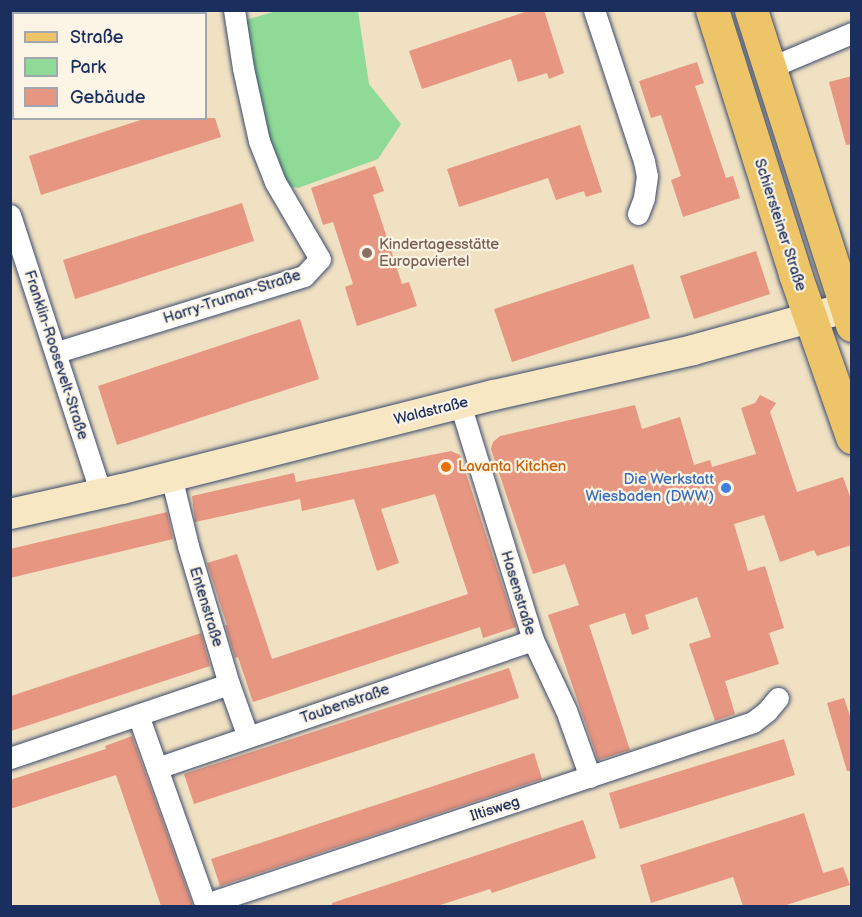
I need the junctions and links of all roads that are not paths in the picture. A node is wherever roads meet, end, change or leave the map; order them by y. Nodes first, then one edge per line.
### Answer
1 (594, 10) edge
2 (712, 10) edge
3 (751, 10) edge
4 (236, 16) edge
5 (852, 33) edge
6 (770, 68) junction
7 (638, 214) dead end
8 (10, 215) edge
9 (850, 313) edge
10 (811, 319) junction
11 (57, 352) junction
12 (460, 404) junction
13 (852, 437) edge
14 (171, 476) junction
15 (101, 494) junction
16 (10, 514) edge
17 (532, 640) junction
18 (229, 684) junction
19 (778, 698) dead end
20 (138, 715) junction
21 (248, 737) junction
22 (10, 758) edge
23 (157, 768) junction
24 (590, 777) junction
25 (206, 905) edge

1 - 7 street
2 - 10 main road, Schiersteiner Straße
3 - 6 main road
4 - 11 street, Harry-Truman-Straße
5 - 6 street
6 - 9 main road
8 - 11 street, Franklin-Roosevelt-Straße
9 - 10 street, Waldstraße
10 - 12 street, Waldstraße
10 - 13 main road, Schiersteiner Straße
11 - 15 street, Franklin-Roosevelt-Straße
12 - 14 street, Waldstraße
12 - 17 street, Hasenstraße
14 - 15 street, Waldstraße
14 - 18 street, Entenstraße
15 - 16 street, Waldstraße
17 - 21 street, Taubenstraße
17 - 24 street, Hasenstraße
18 - 20 street
18 - 21 street, Entenstraße
19 - 24 street, Iltisweg
20 - 22 street
20 - 23 street
21 - 23 street, Taubenstraße
23 - 25 street
24 - 25 street, Iltisweg

